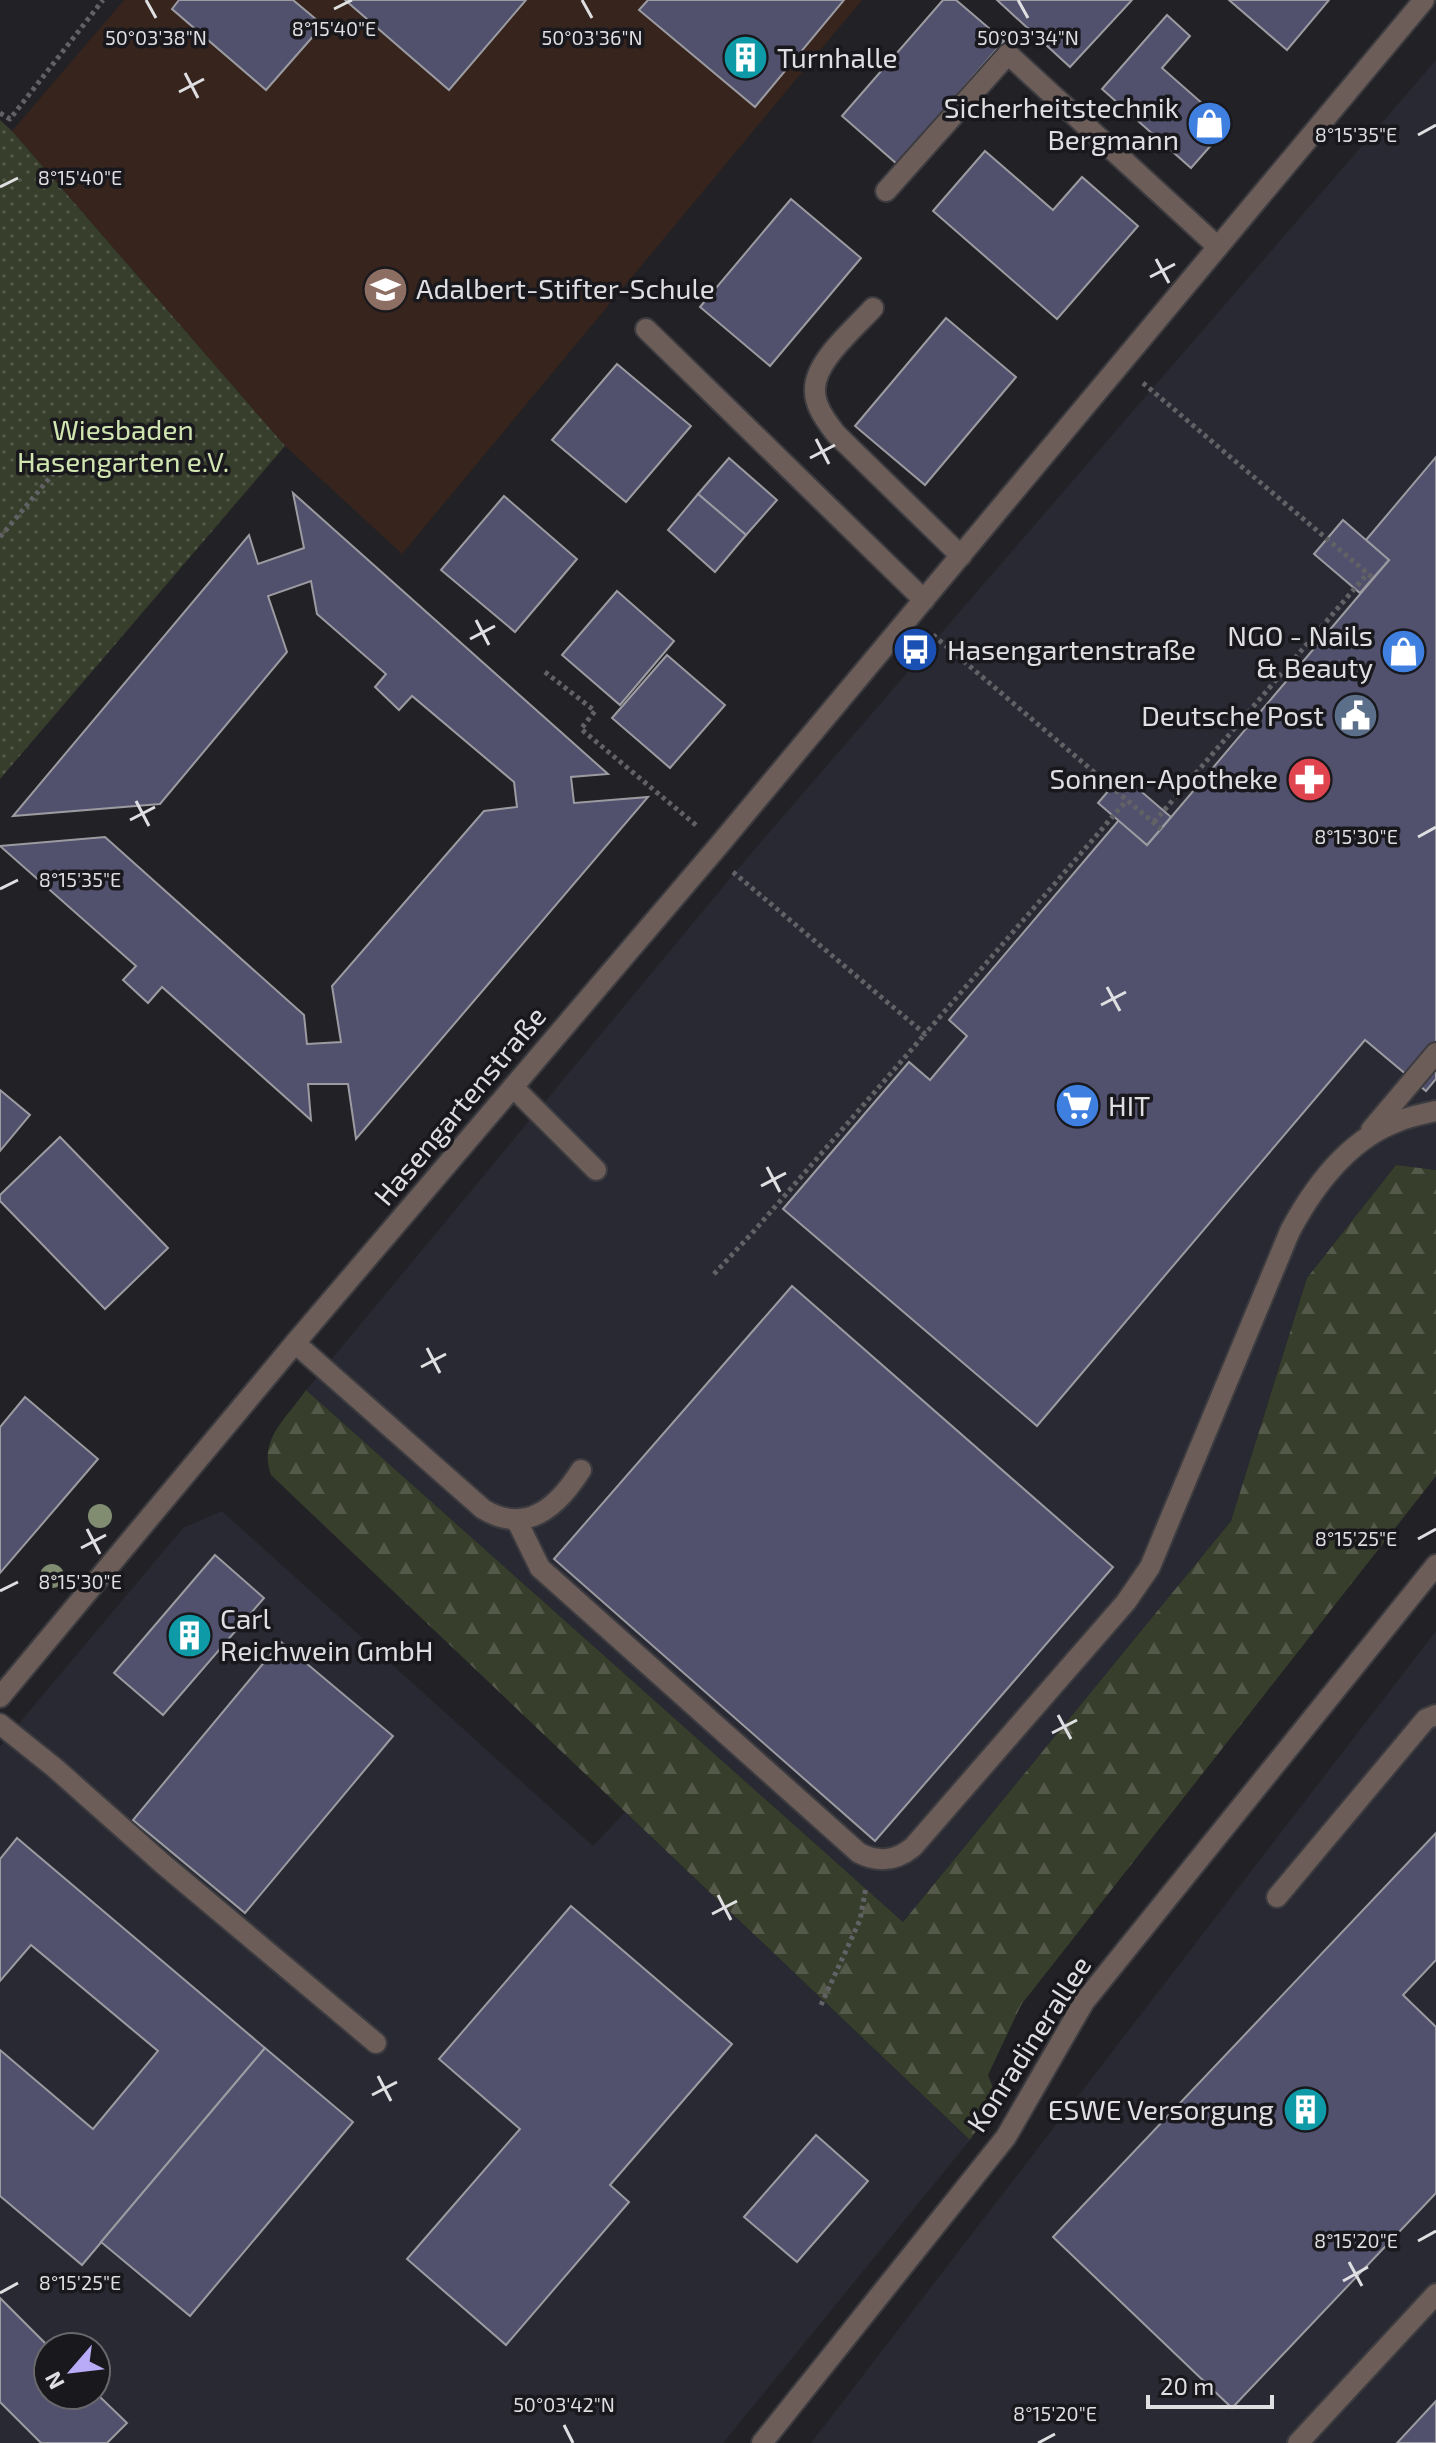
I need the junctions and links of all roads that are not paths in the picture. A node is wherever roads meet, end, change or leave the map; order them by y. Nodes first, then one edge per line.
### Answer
1 (1424, 0) edge
2 (886, 191) dead end
3 (1218, 247) junction
4 (873, 308) dead end
5 (646, 329) dead end
6 (961, 556) junction
7 (917, 608) junction
8 (1436, 1053) edge
9 (513, 1087) junction
10 (1436, 1111) edge
11 (1364, 1139) junction
12 (596, 1170) dead end
13 (295, 1343) junction
14 (581, 1470) dead end
15 (517, 1521) junction
16 (1436, 1565) edge
17 (0, 1697) edge
18 (1436, 1715) edge
19 (0, 1724) edge
20 (1277, 1897) dead end
21 (376, 2043) dead end
22 (1436, 2294) edge
23 (762, 2443) edge
24 (1298, 2443) edge

1 - 3 street, Hasengartenstraße
2 - 3 street
3 - 6 street, Hasengartenstraße
4 - 6 street
5 - 7 street
6 - 7 street, Hasengartenstraße
7 - 9 street, Hasengartenstraße
8 - 11 street
9 - 12 street
9 - 13 street, Hasengartenstraße
10 - 11 street
11 - 15 street
13 - 15 street
13 - 17 street, Hasengartenstraße
14 - 15 street
16 - 23 street, Konradinerallee
18 - 20 street
19 - 21 street
22 - 24 street

